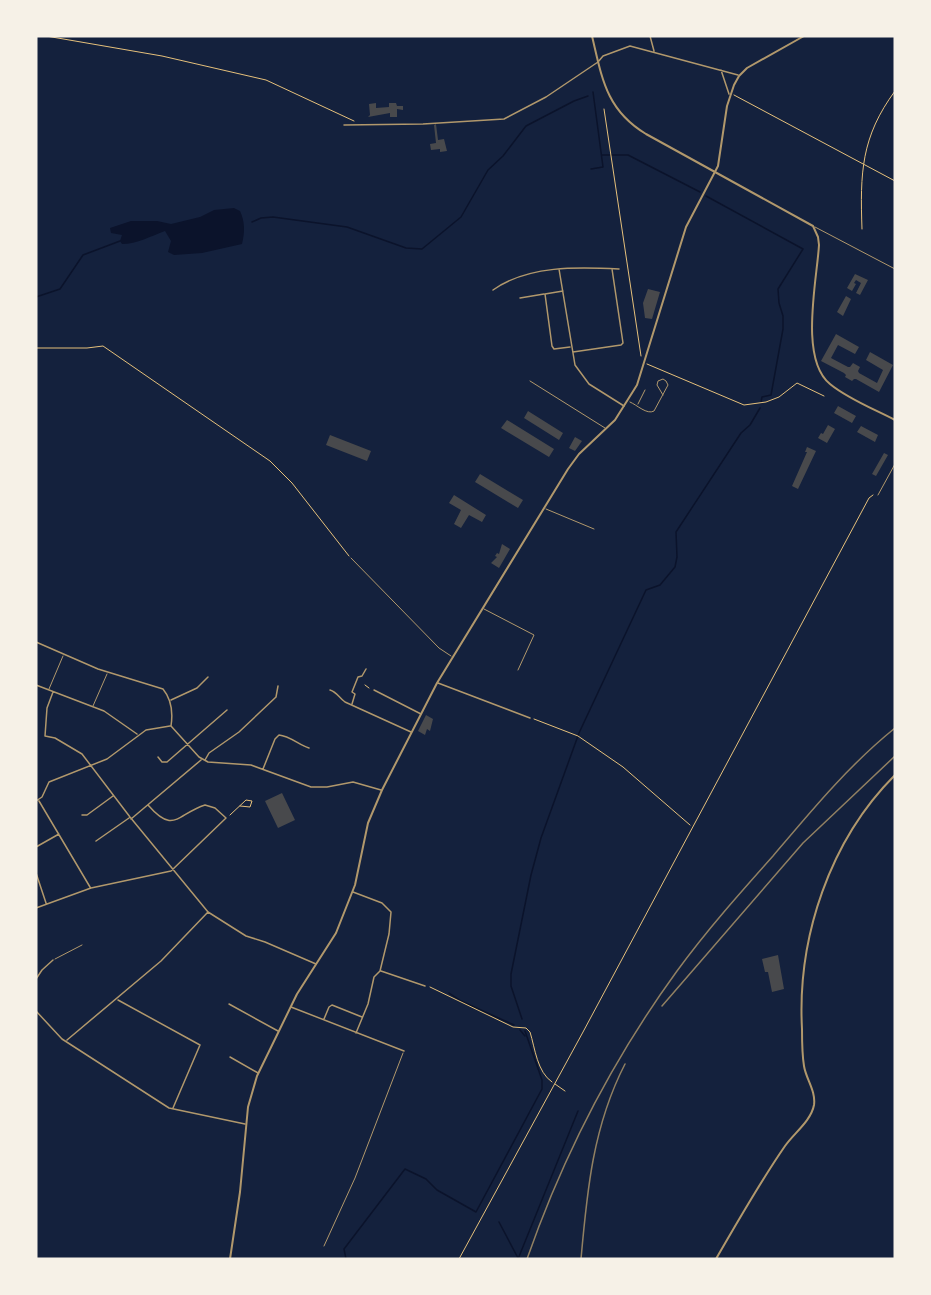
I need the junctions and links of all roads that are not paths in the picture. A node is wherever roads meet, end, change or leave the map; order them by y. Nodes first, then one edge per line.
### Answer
1 (591, 36) edge
2 (650, 36) edge
3 (804, 36) edge
4 (654, 52) junction
5 (598, 62) junction
6 (721, 70) junction
7 (739, 76) junction
8 (730, 95) junction
9 (344, 125) dead end
10 (715, 172) junction
11 (813, 226) junction
12 (559, 269) junction
13 (612, 269) junction
14 (619, 269) dead end
15 (895, 269) edge
16 (493, 290) dead end
17 (563, 291) junction
18 (545, 294) junction
19 (520, 298) dead end
20 (571, 347) junction
21 (572, 352) junction
22 (530, 381) dead end
23 (645, 390) dead end
24 (663, 395) junction
25 (628, 401) junction
26 (637, 405) junction
27 (624, 406) junction
28 (895, 420) edge
29 (606, 429) junction
30 (895, 464) edge
31 (878, 495) road end
32 (544, 508) junction
33 (594, 529) dead end
34 (351, 558) road end
35 (483, 608) junction
36 (36, 642) edge
37 (63, 655) junction
38 (453, 657) junction
39 (366, 669) dead end
40 (518, 670) dead end
41 (108, 673) junction
42 (208, 678) dead end
43 (437, 683) junction
44 (36, 685) edge
45 (278, 686) dead end
46 (372, 689) road end
47 (49, 690) junction
48 (330, 690) dead end
49 (53, 692) junction
50 (170, 700) junction
51 (352, 705) junction
52 (93, 707) junction
53 (227, 710) dead end
54 (421, 714) junction
55 (530, 718) road end
56 (171, 726) junction
57 (412, 732) junction
58 (138, 735) junction
59 (188, 744) junction
60 (309, 748) dead end
61 (158, 758) dead end
62 (203, 760) junction
63 (92, 766) junction
64 (263, 770) junction
65 (895, 775) edge
66 (382, 790) junction
67 (113, 796) junction
68 (38, 800) edge
69 (148, 805) junction
70 (81, 815) dead end
71 (131, 818) junction
72 (59, 834) junction
73 (96, 841) dead end
74 (36, 846) edge
75 (172, 870) junction
76 (36, 873) edge
77 (37, 878) edge
78 (91, 888) junction
79 (353, 892) junction
80 (46, 904) junction
81 (36, 908) edge
82 (208, 912) junction
83 (82, 945) dead end
84 (53, 960) joint
85 (316, 965) junction
86 (380, 971) junction
87 (36, 978) edge
88 (425, 986) road end
89 (117, 999) junction
90 (229, 1004) dead end
91 (291, 1007) junction
92 (36, 1011) edge
93 (363, 1017) junction
94 (324, 1020) junction
95 (279, 1032) junction
96 (356, 1033) junction
97 (66, 1042) junction
98 (404, 1051) joint
99 (230, 1057) dead end
100 (258, 1073) junction
101 (173, 1109) junction
102 (246, 1124) junction
103 (324, 1246) dead end
104 (230, 1259) edge
105 (716, 1259) edge

1 - 5 street
2 - 4 street
3 - 7 street
4 - 5 street
4 - 6 street
5 - 9 street
5 - 10 street
6 - 7 street
6 - 8 street
7 - 8 street
8 - 10 street
10 - 11 street
10 - 25 street
11 - 15 lane
11 - 28 street
12 - 13 street
12 - 16 street
12 - 17 street
13 - 14 street
13 - 21 street
17 - 18 street
17 - 20 street
18 - 19 street
18 - 20 street
20 - 21 street
21 - 27 street
22 - 29 lane
23 - 26 lane
24 - 24 lane
24 - 26 lane
25 - 26 lane
25 - 27 street
27 - 29 street
29 - 32 street
30 - 31 lane
32 - 33 lane
32 - 35 street
34 - 38 lane
35 - 38 street
35 - 40 lane
36 - 37 street
37 - 41 street
37 - 47 lane
38 - 43 street
39 - 51 street
41 - 50 street
41 - 52 lane
42 - 50 street
43 - 54 street
43 - 55 street
44 - 47 street
45 - 62 street
46 - 54 street
47 - 49 street
48 - 51 street
49 - 52 street
49 - 63 street
50 - 56 street
51 - 57 street
52 - 58 street
53 - 59 street
54 - 57 street
56 - 58 street
56 - 59 street
57 - 66 street
58 - 63 street
59 - 61 street
59 - 62 street
60 - 64 street
62 - 64 street
62 - 69 street
63 - 67 street
63 - 68 street
64 - 66 street
65 - 105 street
66 - 79 street
67 - 70 street
67 - 71 street
68 - 72 street
69 - 71 street
69 - 75 street
71 - 73 street
71 - 75 street
72 - 74 street
72 - 78 street
75 - 78 street
75 - 82 street
76 - 77 street
77 - 80 street
78 - 80 street
79 - 85 street
79 - 86 street
80 - 81 street
82 - 85 street
82 - 89 street
83 - 84 lane
84 - 87 street
85 - 91 street
86 - 88 street
86 - 93 street
89 - 97 street
89 - 101 street
90 - 95 street
91 - 94 street
91 - 95 street
92 - 97 street
93 - 94 street
93 - 96 street
94 - 96 street
95 - 100 street
96 - 98 street
97 - 101 street
98 - 103 lane
99 - 100 street
100 - 102 street
101 - 102 street
102 - 104 street

